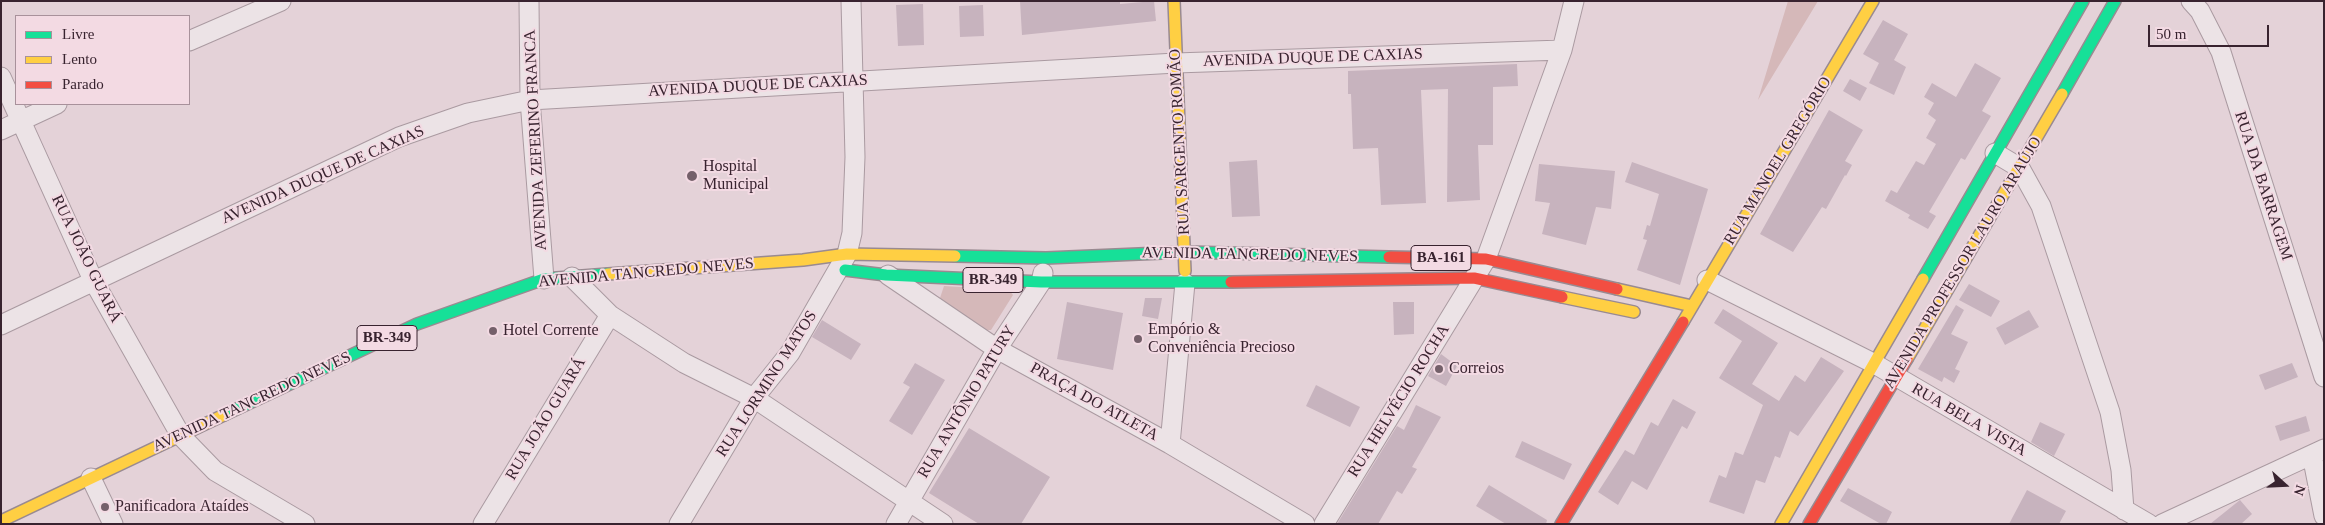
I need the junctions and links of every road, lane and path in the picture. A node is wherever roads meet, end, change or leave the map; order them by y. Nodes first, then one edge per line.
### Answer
1 (281, 1) edge
2 (529, 1) edge
3 (852, 1) edge
4 (1174, 1) edge
5 (1574, 1) edge
6 (1873, 1) edge
7 (2083, 1) edge
8 (2115, 1) edge
9 (2191, 1) edge
10 (190, 41) edge
11 (1562, 50) junction
12 (1176, 63) junction
13 (1, 77) edge
14 (855, 80) junction
15 (530, 100) junction
16 (55, 105) edge
17 (20, 122) junction
18 (1, 130) edge
19 (1995, 153) junction
20 (2020, 168) junction
21 (1185, 252) junction
22 (1046, 258) junction
23 (1486, 259) junction
24 (803, 260) junction
25 (843, 262) junction
26 (886, 275) junction
27 (572, 277) junction
28 (1474, 278) junction
29 (544, 279) junction
30 (93, 280) junction
31 (1707, 280) junction
32 (1041, 282) junction
33 (1185, 283) junction
34 (1692, 306) junction
35 (1645, 314) dead end
36 (610, 315) junction
37 (1, 325) edge
38 (997, 349) junction
39 (1873, 363) junction
40 (1895, 376) junction
41 (2324, 377) edge
42 (754, 398) junction
43 (181, 436) junction
44 (1170, 444) junction
45 (2318, 452) edge
46 (91, 478) junction
47 (909, 501) junction
48 (2124, 510) junction
49 (2324, 516) edge
50 (1, 521) edge
51 (113, 524) edge
52 (305, 524) edge
53 (483, 524) edge
54 (679, 524) edge
55 (896, 524) edge
56 (943, 524) edge
57 (1305, 524) edge
58 (1324, 524) edge
59 (1561, 524) edge
60 (1782, 524) edge
61 (1809, 524) edge
62 (2149, 524) edge
63 (2162, 524) edge

1 - 10 street
2 - 15 street, AVENIDA ZEFERINO FRANCA
3 - 14 street, RUA LORMINO MATOS
4 - 12 main road, RUA SARGENTO ROMÃO
5 - 11 street, RUA HELVÉCIO ROCHA
6 - 31 main road, RUA MANOEL GREGÓRIO
7 - 19 main road, AVENIDA PROFESSOR LAURO ARAÚJO
8 - 20 main road, AVENIDA PROFESSOR LAURO ARAÚJO
9 - 41 street, RUA DA BARRAGEM
11 - 12 street, AVENIDA DUQUE DE CAXIAS
11 - 23 street, RUA HELVÉCIO ROCHA
12 - 14 street, AVENIDA DUQUE DE CAXIAS
12 - 21 main road, RUA SARGENTO ROMÃO
13 - 17 street, RUA JOÃO GUARÁ
14 - 15 street, AVENIDA DUQUE DE CAXIAS
14 - 25 street, RUA LORMINO MATOS
15 - 29 street, AVENIDA ZEFERINO FRANCA
15 - 30 street, AVENIDA DUQUE DE CAXIAS
16 - 17 street
17 - 18 street
17 - 30 street, RUA JOÃO GUARÁ
19 - 20 street
19 - 39 main road, AVENIDA PROFESSOR LAURO ARAÚJO
20 - 40 main road, AVENIDA PROFESSOR LAURO ARAÚJO
20 - 48 street
21 - 22 main road, AVENIDA TANCREDO NEVES / BR-349
21 - 23 main road, AVENIDA TANCREDO NEVES / BA-161
21 - 33 main road, RUA SARGENTO ROMÃO
22 - 25 main road, AVENIDA TANCREDO NEVES / BR-349
22 - 32 street
23 - 28 street, RUA HELVÉCIO ROCHA
23 - 34 main road, AVENIDA TANCREDO NEVES / BA-161
24 - 25 main road, AVENIDA TANCREDO NEVES / BR-349
24 - 25 main road, AVENIDA TANCREDO NEVES / BR-349
24 - 27 main road, AVENIDA TANCREDO NEVES / BR-349
25 - 26 main road, AVENIDA TANCREDO NEVES / BR-349
25 - 42 street, RUA LORMINO MATOS
26 - 32 main road, AVENIDA TANCREDO NEVES / BR-349
26 - 38 street, PRAÇA DO ATLETA
27 - 29 main road, AVENIDA TANCREDO NEVES / BR-349
27 - 36 street
28 - 33 main road, AVENIDA TANCREDO NEVES / BA-161
28 - 35 main road, AVENIDA TANCREDO NEVES / BA-161
28 - 58 street, RUA HELVÉCIO ROCHA
29 - 43 main road, AVENIDA TANCREDO NEVES / BR-349
30 - 37 street, AVENIDA DUQUE DE CAXIAS
30 - 43 street, RUA JOÃO GUARÁ
31 - 34 main road, RUA MANOEL GREGÓRIO
31 - 39 street, RUA BELA VISTA
32 - 33 main road, AVENIDA TANCREDO NEVES / BR-349
32 - 38 street, RUA ANTÔNIO PATURY
33 - 44 street
34 - 59 main road, RUA MANOEL GREGÓRIO
36 - 42 street
36 - 53 street, RUA JOÃO GUARÁ
38 - 44 street, PRAÇA DO ATLETA
38 - 47 street, RUA ANTÔNIO PATURY
39 - 40 street, RUA BELA VISTA
39 - 60 main road, AVENIDA PROFESSOR LAURO ARAÚJO
40 - 48 street, RUA BELA VISTA
40 - 61 main road, AVENIDA PROFESSOR LAURO ARAÚJO
42 - 47 street
42 - 54 street, RUA LORMINO MATOS
43 - 46 main road, AVENIDA TANCREDO NEVES / BR-349
43 - 52 street, RUA JOÃO GUARÁ
44 - 57 street, PRAÇA DO ATLETA
45 - 49 street
45 - 63 street
46 - 50 main road, AVENIDA TANCREDO NEVES / BR-349
46 - 51 street
47 - 55 street, RUA ANTÔNIO PATURY
47 - 56 street
48 - 62 street, RUA BELA VISTA

